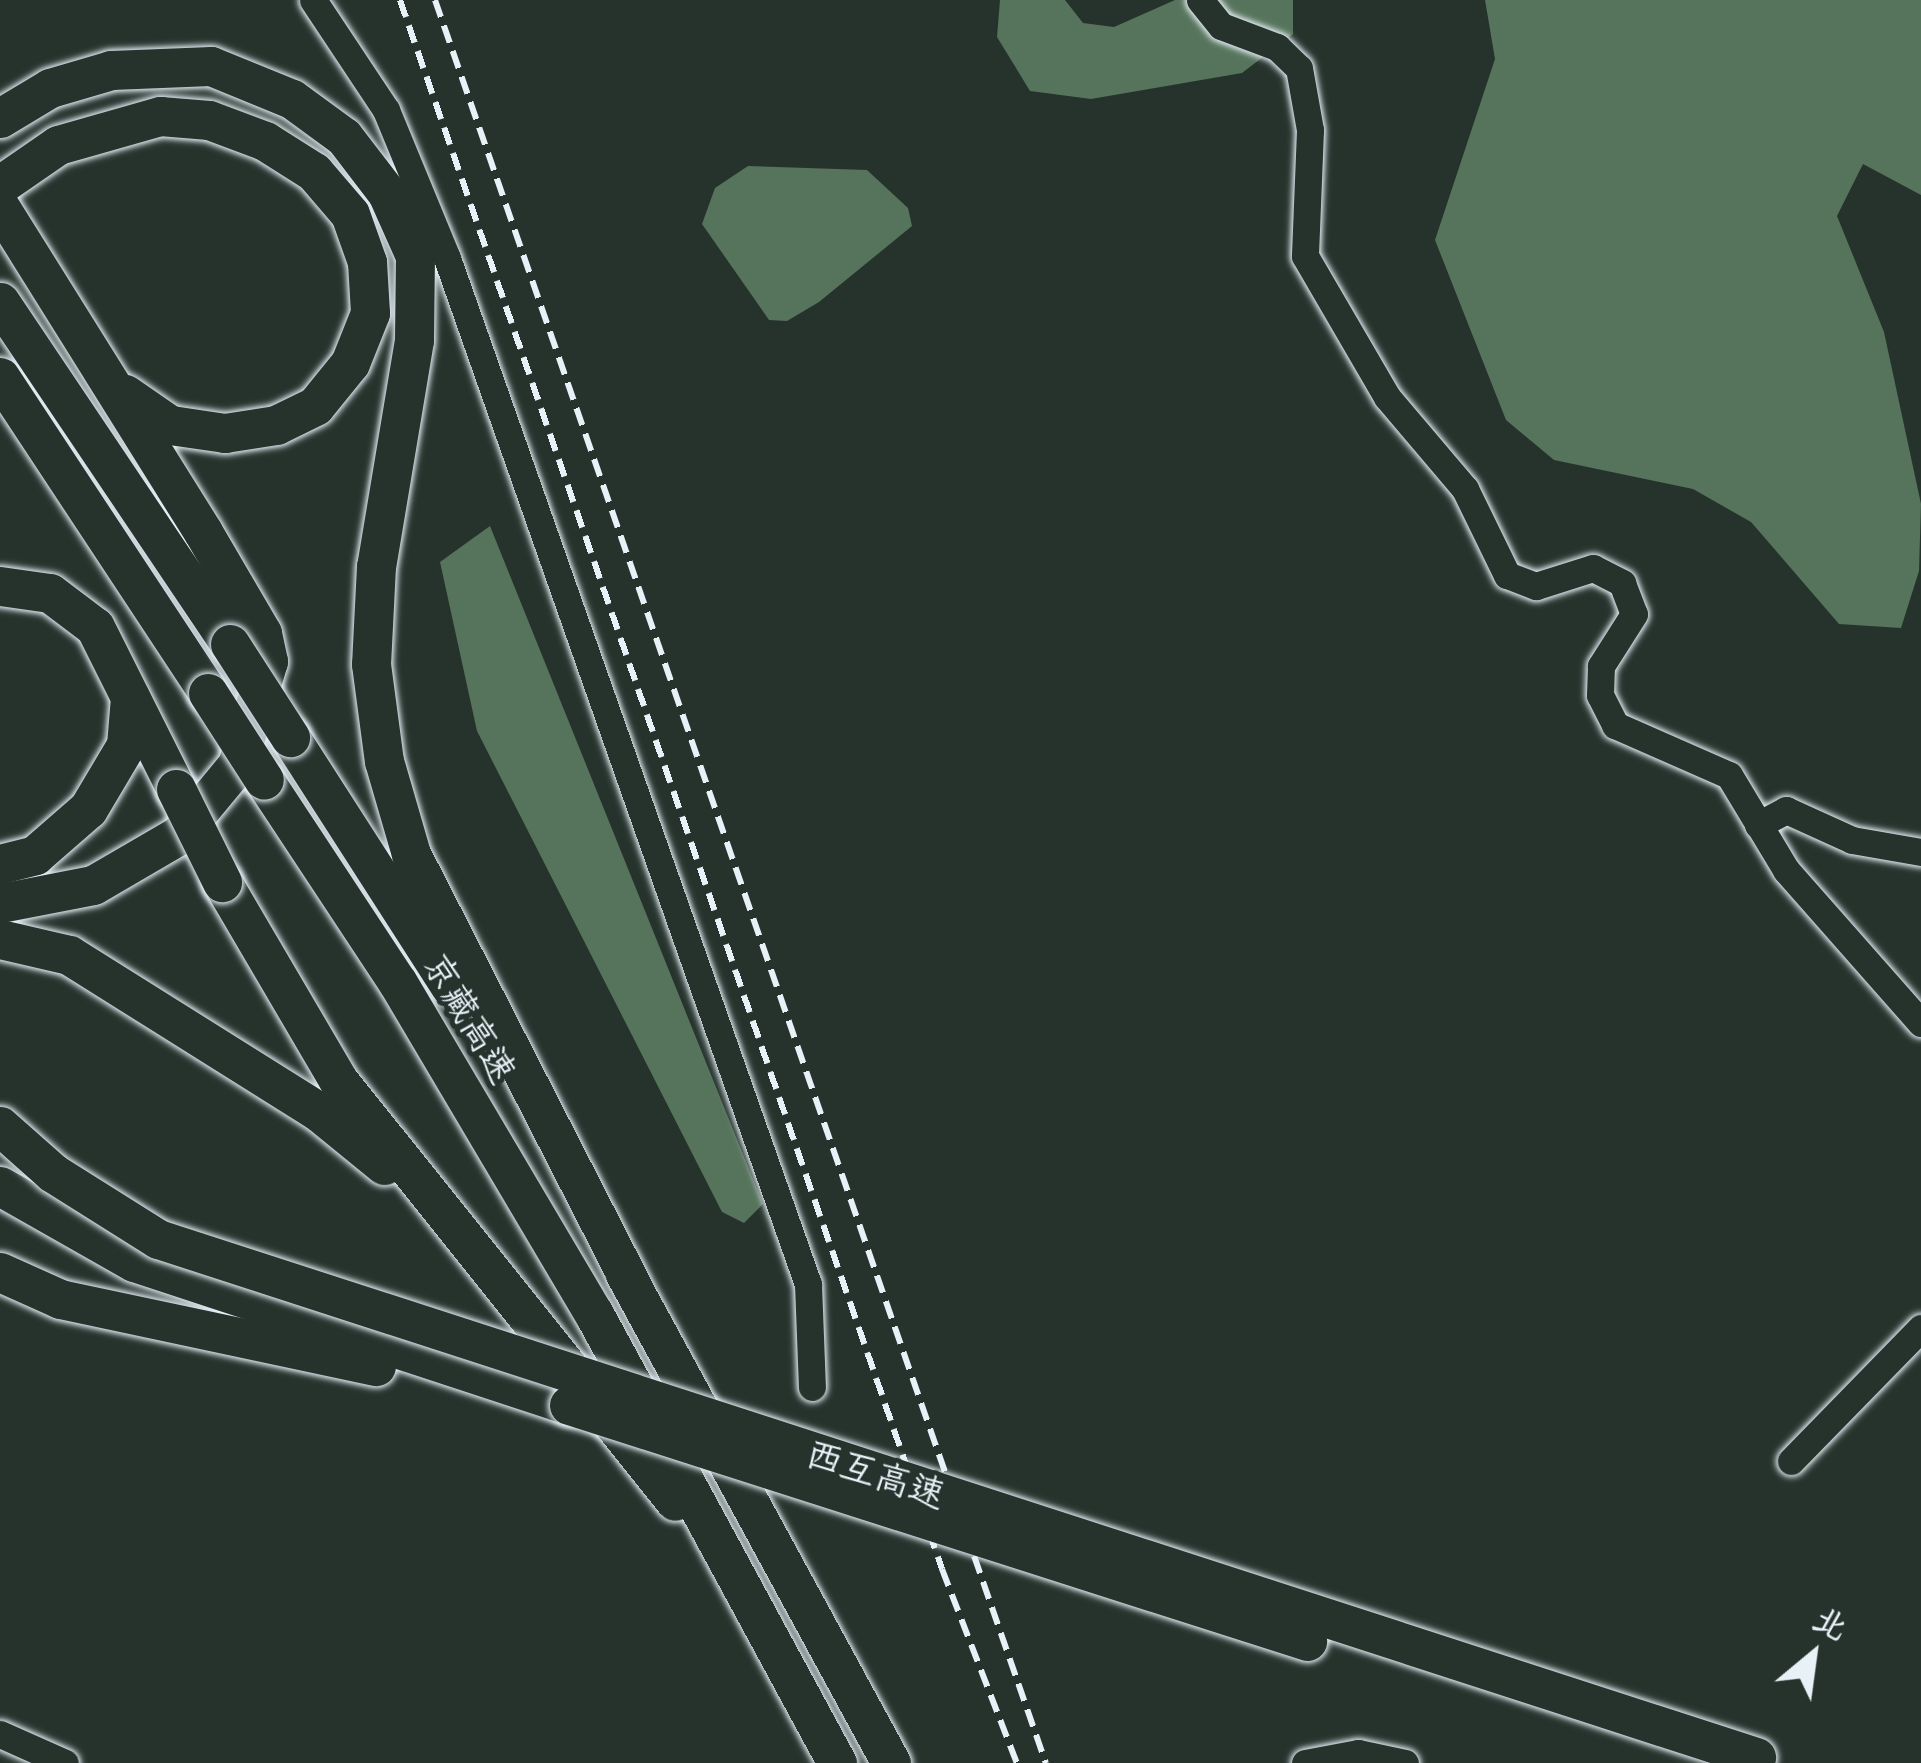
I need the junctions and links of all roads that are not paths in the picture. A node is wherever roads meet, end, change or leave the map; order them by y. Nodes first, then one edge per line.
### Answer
1 (313, 0) edge
2 (1200, 0) edge
3 (0, 118) edge
4 (0, 151) edge
5 (0, 184) edge
6 (9, 220) edge
7 (0, 302) edge
8 (92, 355) junction
9 (0, 377) edge
10 (385, 509) junction
11 (0, 586) edge
12 (130, 692) junction
13 (1758, 825) junction
14 (1921, 852) edge
15 (0, 864) edge
16 (0, 903) edge
17 (0, 939) edge
18 (1921, 1023) edge
19 (0, 1126) edge
20 (0, 1186) edge
21 (425, 1193) junction
22 (0, 1272) edge
23 (635, 1291) junction
24 (1921, 1328) edge
25 (812, 1387) dead end
26 (569, 1405) junction
27 (1791, 1460) dead end
28 (737, 1578) junction
29 (0, 1734) edge
30 (1768, 1760) edge
31 (64, 1763) edge
32 (838, 1763) edge
33 (891, 1763) edge
34 (1305, 1763) edge
35 (1405, 1763) edge
36 (1689, 1763) edge

1 - 25 street
2 - 13 street
3 - 10 highway
4 - 10 highway
5 - 8 highway
6 - 8 highway
7 - 23 highway, 京藏高速, bridge
8 - 16 highway
9 - 28 highway, 京藏高速, bridge
10 - 23 highway
11 - 12 highway
12 - 15 highway
12 - 21 highway, bridge
13 - 14 street
13 - 18 street
17 - 21 highway
19 - 30 highway, 西互高速, bridge
20 - 26 highway
21 - 28 highway
22 - 26 highway
23 - 33 highway, 京藏高速
24 - 27 street
26 - 36 highway, 西互高速, bridge
28 - 32 highway, 京藏高速
29 - 31 street
34 - 35 street

